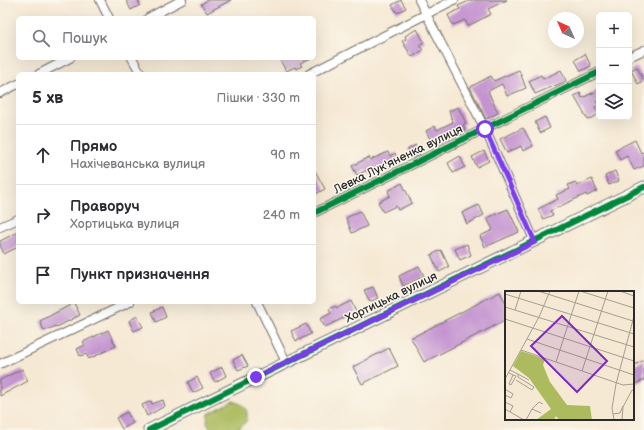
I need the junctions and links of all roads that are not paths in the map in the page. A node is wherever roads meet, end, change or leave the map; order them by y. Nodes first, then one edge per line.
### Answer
1 (100, 0) edge
2 (182, 0) edge
3 (419, 0) edge
4 (454, 0) edge
5 (426, 14) junction
6 (108, 16) edge
7 (152, 16) edge
8 (644, 50) edge
9 (632, 56) edge
10 (66, 60) edge
11 (133, 60) edge
12 (42, 72) edge
13 (140, 72) edge
14 (313, 72) edge
15 (596, 74) edge
16 (16, 85) edge
17 (0, 93) edge
18 (485, 129) junction
19 (644, 187) edge
20 (316, 212) edge
21 (16, 219) edge
22 (0, 227) edge
23 (535, 242) junction
24 (126, 304) edge
25 (258, 304) edge
26 (286, 362) junction
27 (0, 364) edge
28 (148, 430) edge

1 - 6 street
2 - 7 street
3 - 5 street
4 - 5 street
5 - 14 street
5 - 18 street
8 - 9 street
10 - 12 street
11 - 13 street
15 - 18 street, Левка Лук'яненка вулиця
16 - 17 street
18 - 20 street, Левка Лук'яненка вулиця
18 - 23 street
19 - 23 street, Хортицька вулиця
21 - 22 street
23 - 26 street, Хортицька вулиця
24 - 27 street
25 - 26 street
26 - 28 street, Хортицька вулиця

